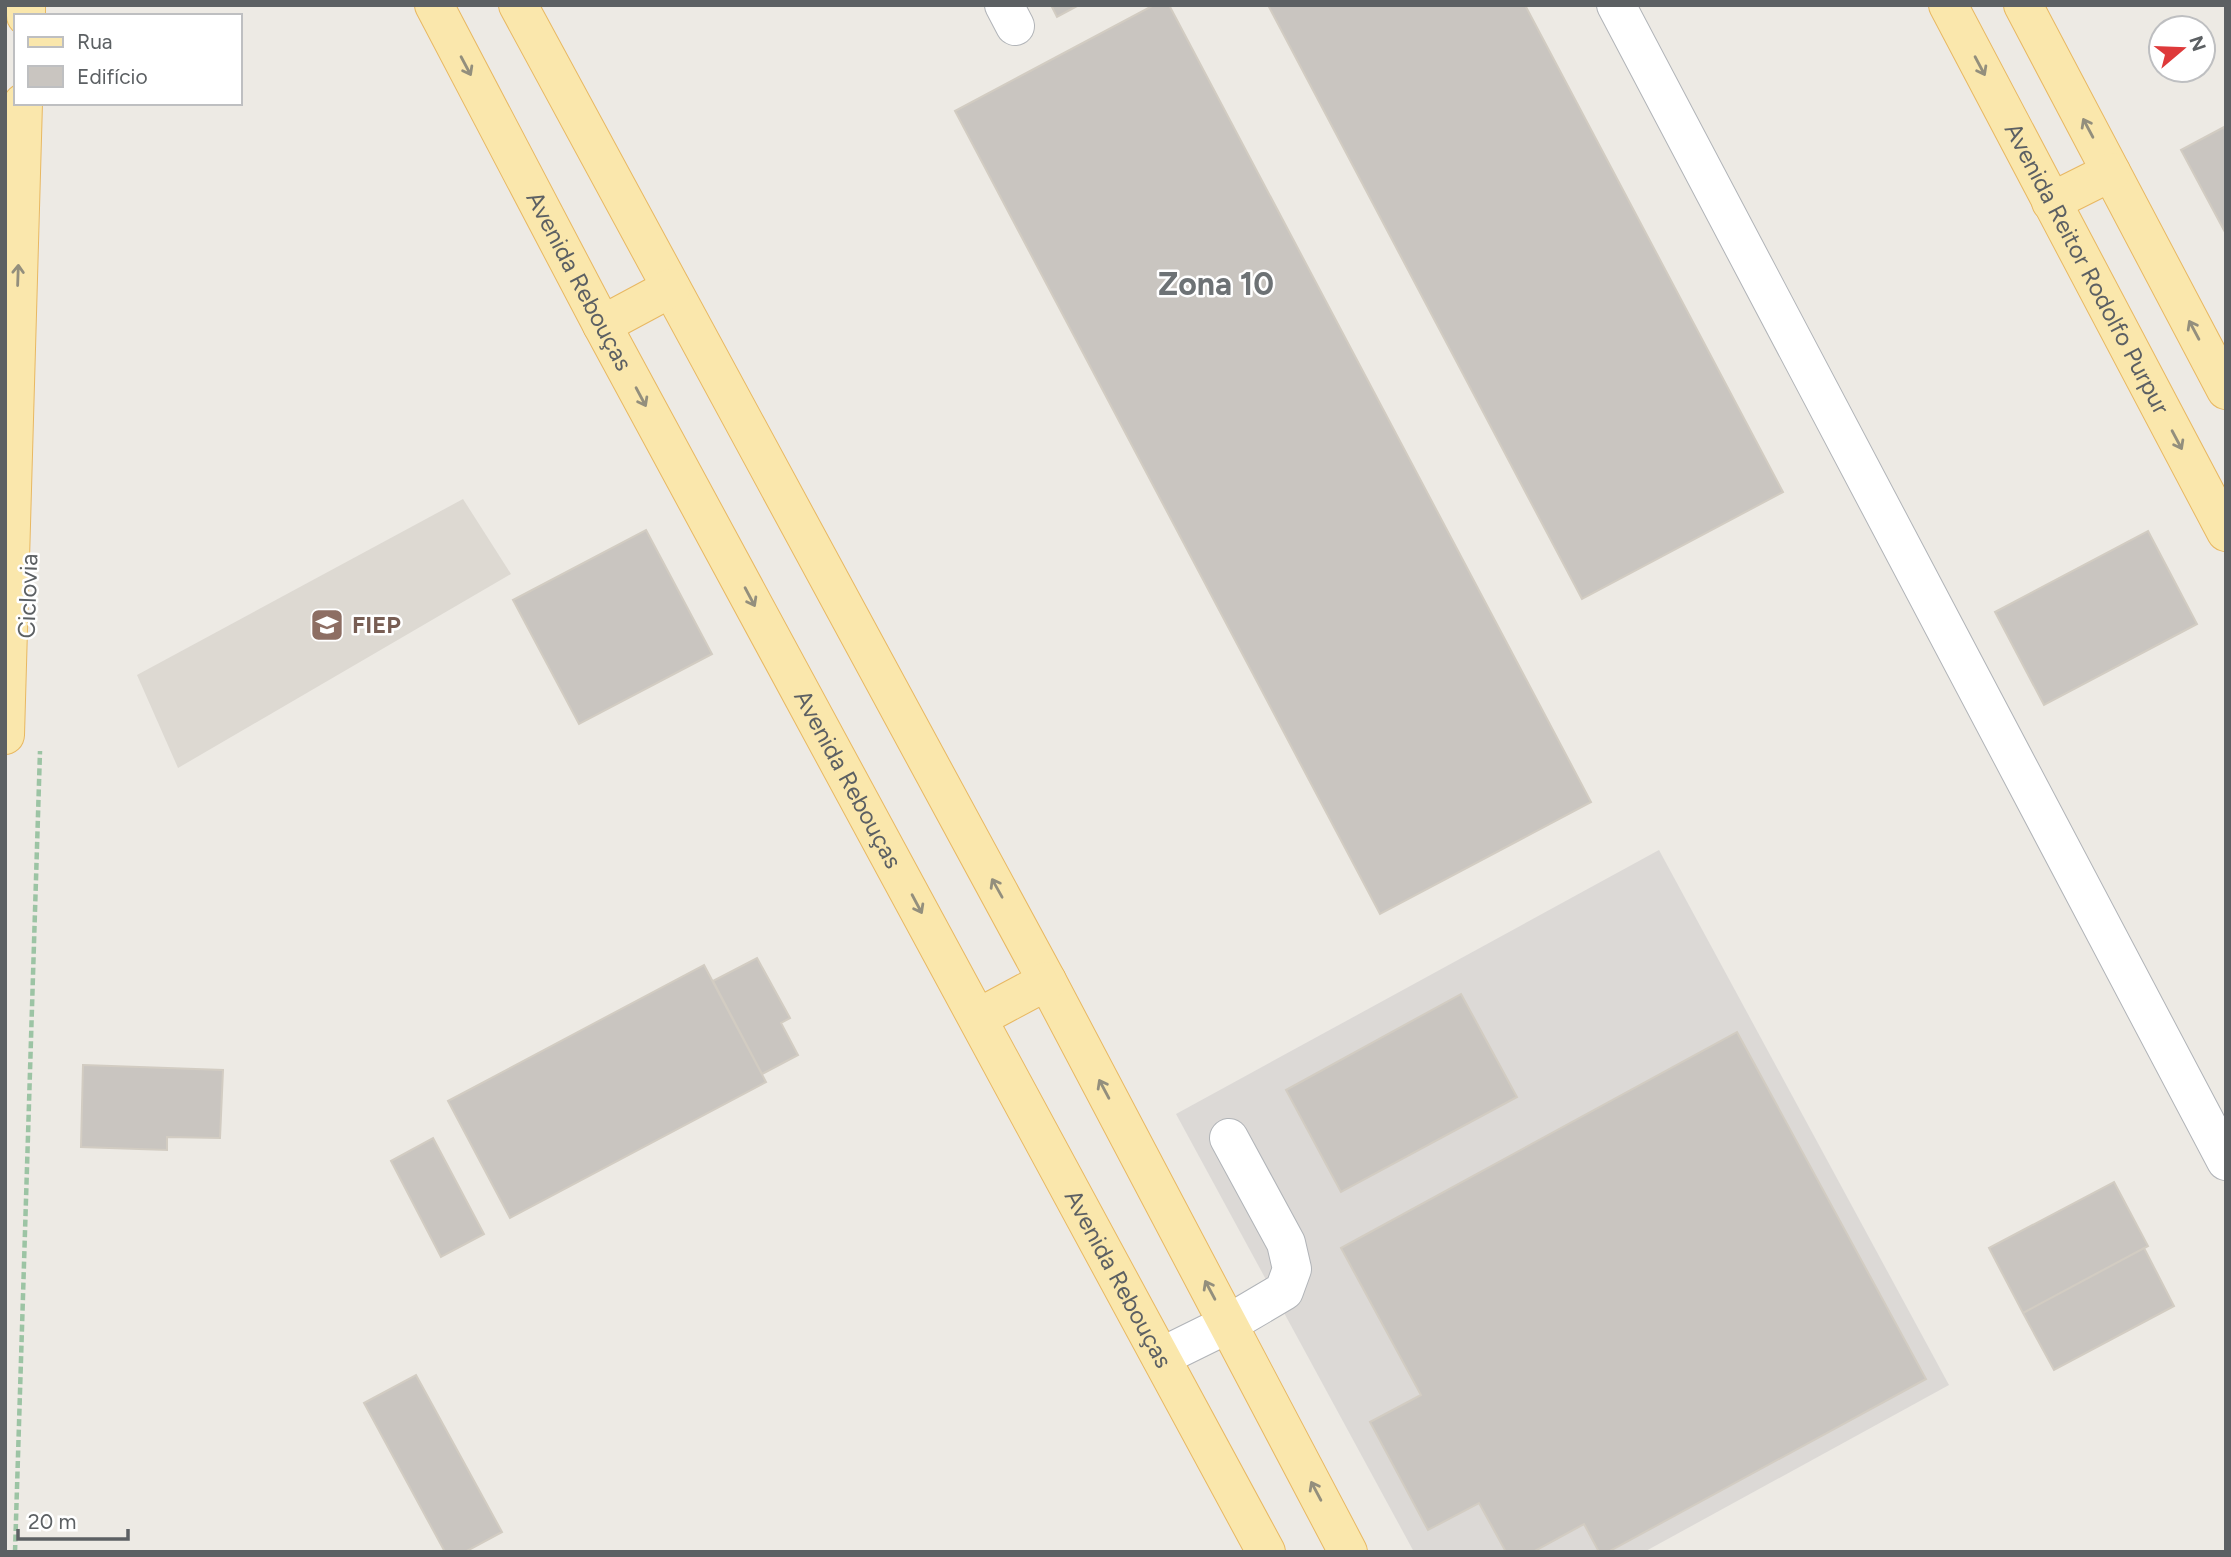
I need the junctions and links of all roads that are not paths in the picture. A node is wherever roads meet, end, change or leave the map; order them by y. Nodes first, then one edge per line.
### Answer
1 (434, 5) edge
2 (518, 5) edge
3 (1616, 5) edge
4 (1948, 5) edge
5 (2023, 5) edge
6 (23, 105) edge
7 (2111, 172) junction
8 (2051, 202) junction
9 (671, 288) junction
10 (602, 325) junction
11 (2226, 390) edge
12 (2226, 532) edge
13 (23, 739) edge
14 (1047, 981) junction
15 (978, 1018) junction
16 (1229, 1138) dead end
17 (2226, 1161) edge
18 (1228, 1324) junction
19 (1161, 1357) junction
20 (1266, 1552) edge
21 (1348, 1552) edge

1 -> 10 main road, Avenida Rebouças
2 - 9 main road
3 - 17 lane
4 -> 8 main road, Avenida Reitor Rodolfo Purpur
7 -> 5 main road
13 -> 6 main road
7 - 8 main road
11 -> 7 main road
8 -> 12 main road, Avenida Reitor Rodolfo Purpur
9 - 10 main road
14 -> 9 main road
10 -> 15 main road, Avenida Rebouças
14 - 15 main road
18 -> 14 main road
15 - 19 main road, Avenida Rebouças
16 - 18 lane
18 - 19 lane
21 -> 18 main road
19 - 20 main road, Avenida Rebouças

